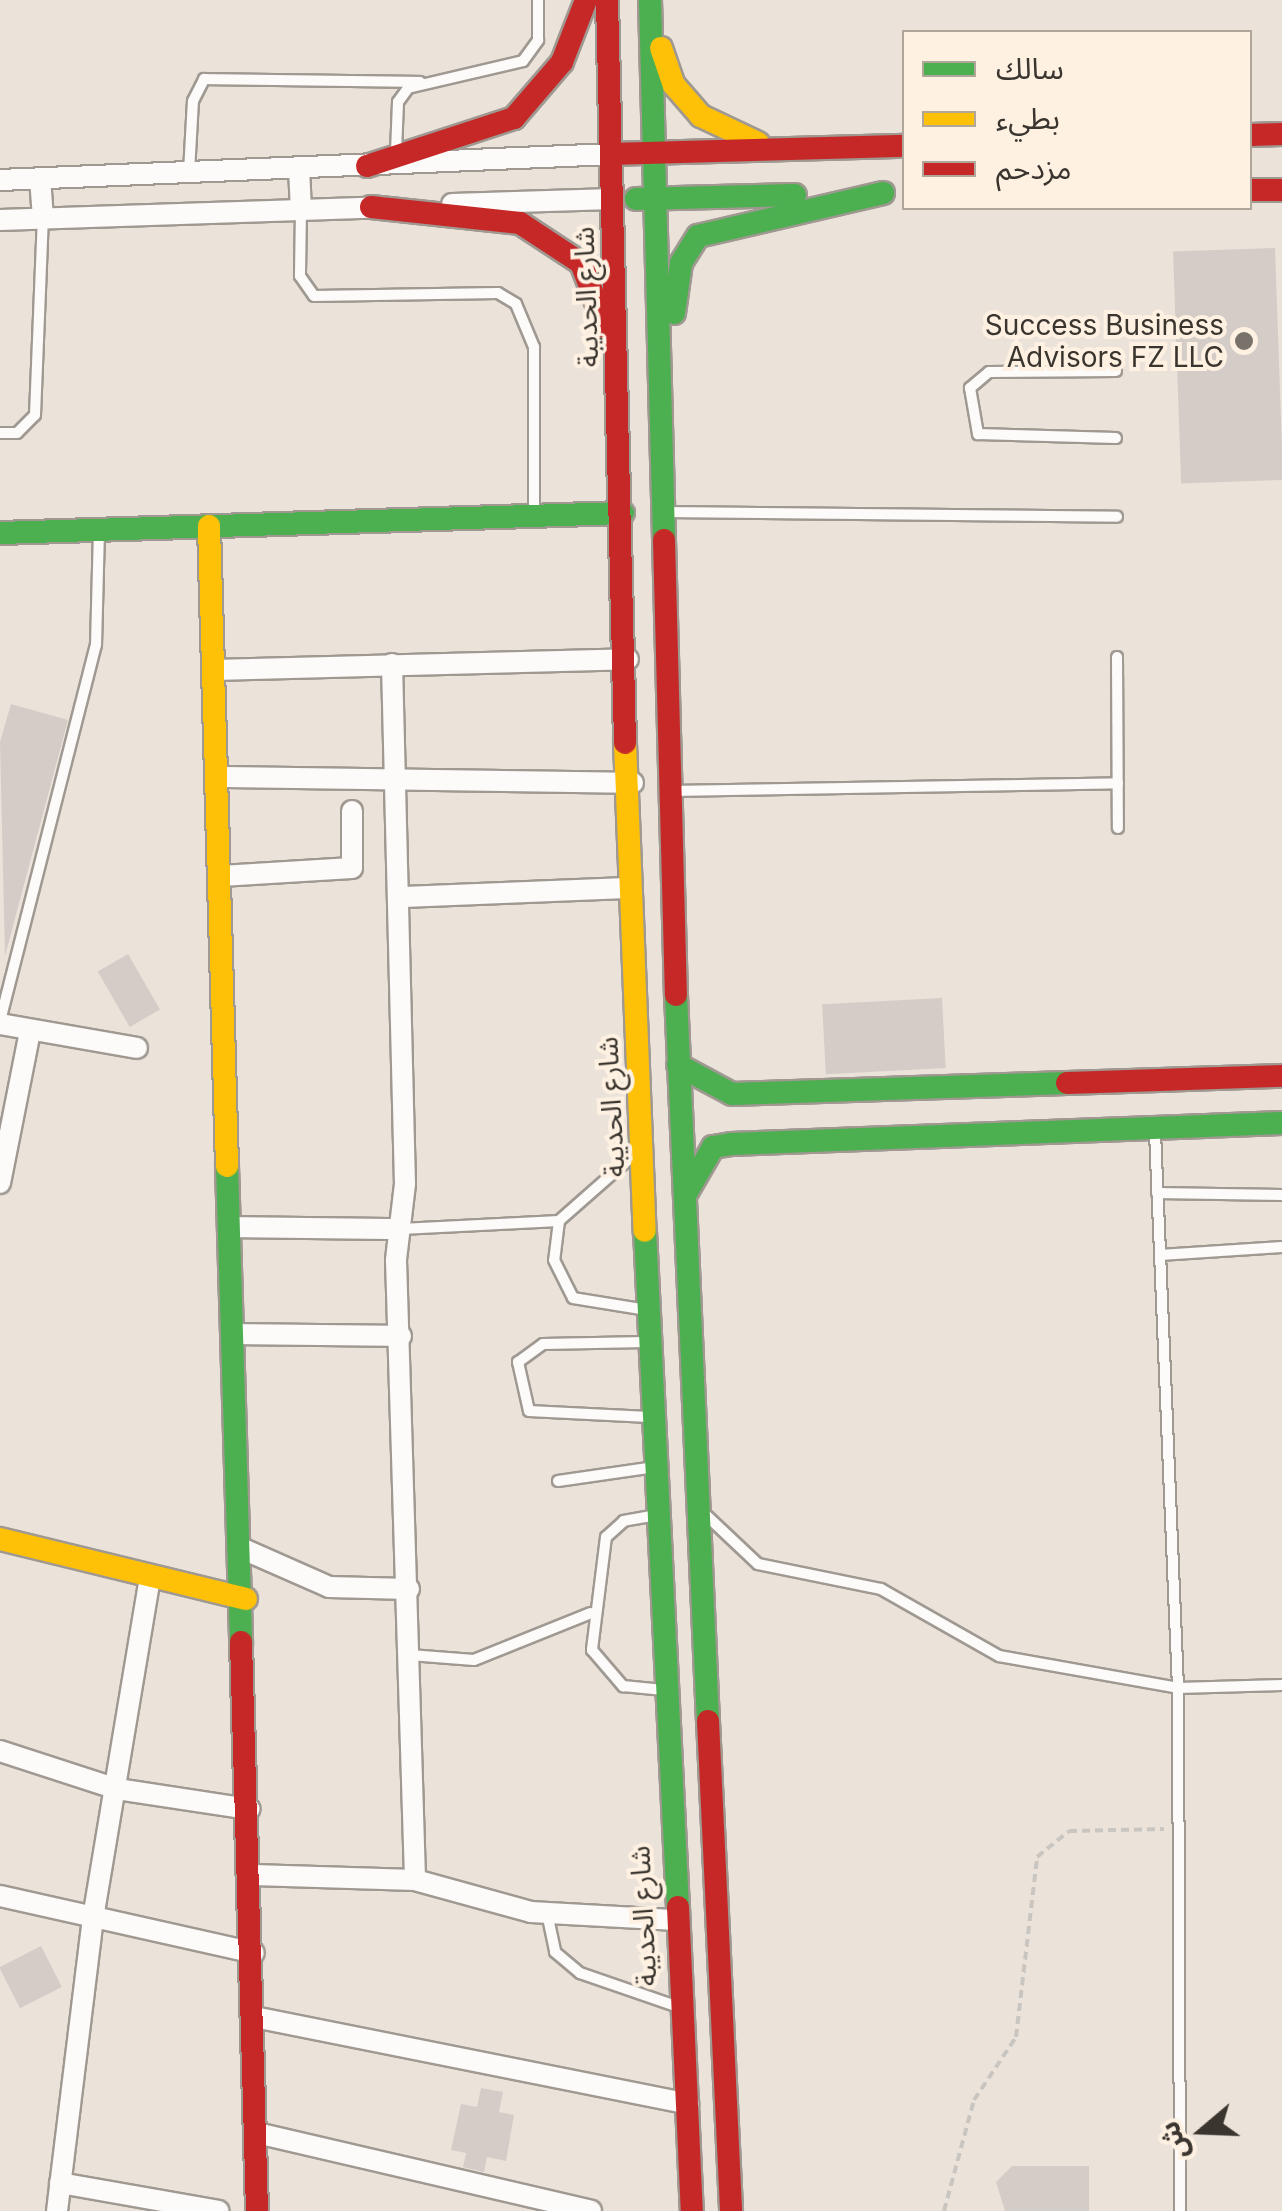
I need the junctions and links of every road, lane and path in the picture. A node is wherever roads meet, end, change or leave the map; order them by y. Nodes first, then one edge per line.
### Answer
1 (538, 0) edge
2 (586, 0) edge
3 (607, 0) edge
4 (650, 9) edge
5 (420, 82) junction
6 (1282, 134) edge
7 (1252, 135) edge
8 (902, 146) edge
9 (780, 150) junction
10 (658, 152) junction
11 (612, 154) junction
12 (396, 159) junction
13 (367, 166) junction
14 (299, 168) junction
15 (188, 173) junction
16 (40, 178) junction
17 (0, 180) edge
18 (1252, 190) edge
19 (1282, 190) edge
20 (894, 193) edge
21 (613, 199) junction
22 (657, 200) junction
23 (371, 207) junction
24 (301, 210) junction
25 (43, 218) junction
26 (0, 220) edge
27 (1116, 372) dead end
28 (618, 373) junction
29 (660, 425) junction
30 (0, 432) edge
31 (1116, 438) dead end
32 (662, 512) junction
33 (623, 513) junction
34 (534, 516) junction
35 (1116, 517) dead end
36 (209, 526) junction
37 (99, 530) junction
38 (0, 533) edge
39 (1117, 656) dead end
40 (628, 658) junction
41 (392, 664) junction
42 (214, 670) junction
43 (218, 777) junction
44 (399, 780) junction
45 (632, 783) junction
46 (1118, 783) junction
47 (670, 791) junction
48 (352, 811) dead end
49 (1118, 828) dead end
50 (221, 876) junction
51 (629, 888) junction
52 (401, 897) junction
53 (0, 1022) edge
54 (30, 1032) junction
55 (136, 1048) dead end
56 (678, 1066) junction
57 (1282, 1076) edge
58 (795, 1090) junction
59 (1282, 1123) edge
60 (1154, 1127) junction
61 (770, 1140) junction
62 (644, 1148) junction
63 (0, 1183) edge
64 (1157, 1193) junction
65 (1282, 1195) edge
66 (685, 1200) junction
67 (560, 1221) junction
68 (234, 1227) junction
69 (400, 1229) junction
70 (1282, 1247) edge
71 (1160, 1256) junction
72 (648, 1310) junction
73 (239, 1334) junction
74 (401, 1336) junction
75 (652, 1342) junction
76 (655, 1417) junction
77 (656, 1467) junction
78 (558, 1481) dead end
79 (699, 1508) junction
80 (658, 1515) junction
81 (0, 1539) edge
82 (243, 1549) junction
83 (150, 1577) junction
84 (408, 1590) junction
85 (246, 1599) junction
86 (591, 1613) junction
87 (410, 1655) junction
88 (1282, 1685) edge
89 (1178, 1688) junction
90 (664, 1690) junction
91 (0, 1750) edge
92 (117, 1789) junction
93 (250, 1809) junction
94 (1179, 1829) junction
95 (252, 1875) junction
96 (414, 1880) junction
97 (0, 1896) edge
98 (548, 1913) junction
99 (93, 1918) junction
100 (672, 1920) junction
101 (254, 1953) junction
102 (677, 2007) junction
103 (254, 2017) junction
104 (688, 2104) junction
105 (257, 2134) junction
106 (60, 2184) junction
107 (57, 2211) edge
108 (219, 2211) edge
109 (257, 2211) edge
110 (591, 2211) edge
111 (692, 2211) edge
112 (731, 2211) edge
113 (944, 2211) edge
114 (1180, 2211) edge

1 - 5 lane
2 - 12 main road
3 - 11 main road, شارع الحديبة
4 - 9 main road
4 - 10 main road
5 - 12 lane
5 - 15 lane
6 - 7 main road
8 - 9 main road
9 - 10 main road
10 - 11 main road
10 - 22 main road
11 - 13 street
11 - 21 main road, شارع الحديبة
12 - 13 main road
13 - 14 street
14 - 15 street
14 - 24 street
15 - 16 street
16 - 17 street
16 - 25 street
18 - 19 main road
20 - 22 main road
20 - 29 main road
21 - 22 main road
21 - 23 street
21 - 28 main road, شارع الحديبة
22 - 29 main road
23 - 24 street
23 - 28 main road
24 - 25 street
24 - 34 lane
25 - 26 street
25 - 30 lane
27 - 31 lane
28 - 33 main road, شارع الحديبة
29 - 32 main road
32 - 35 lane
32 - 47 main road
33 - 34 main road
33 - 40 main road, شارع الحديبة
34 - 36 main road
36 - 37 main road
36 - 42 main road
37 - 38 main road
37 - 53 lane
39 - 46 lane
40 - 41 street
40 - 45 main road, شارع الحديبة
41 - 42 street
41 - 44 street
42 - 43 main road
43 - 44 street
43 - 50 main road
44 - 45 street
44 - 52 street
45 - 51 main road, شارع الحديبة
46 - 47 lane
46 - 49 lane
47 - 56 main road
48 - 50 street
50 - 68 main road
51 - 52 street
51 - 62 main road, شارع الحديبة
52 - 69 street
53 - 54 street
54 - 55 street
54 - 63 street
56 - 58 main road
56 - 66 main road
57 - 58 main road
58 - 61 main road
59 - 60 main road
60 - 61 main road
60 - 64 lane
61 - 66 main road
62 - 67 lane
62 - 72 main road, شارع الحديبة
64 - 65 lane
64 - 71 lane
66 - 79 main road
67 - 69 lane
67 - 72 lane
68 - 69 street
68 - 73 main road
69 - 74 street
70 - 71 lane
71 - 89 lane
72 - 75 main road, شارع الحديبة
73 - 74 street
73 - 82 main road
74 - 84 street
75 - 76 main road, شارع الحديبة
75 - 76 lane
76 - 77 main road, شارع الحديبة
77 - 78 lane
77 - 80 main road, شارع الحديبة
79 - 89 lane
79 - 112 main road
80 - 86 lane
80 - 90 main road, شارع الحديبة
81 - 83 main road
82 - 84 street
82 - 85 main road
83 - 85 main road
83 - 92 street
84 - 87 street
85 - 93 main road
86 - 87 lane
86 - 90 lane
87 - 96 street
88 - 89 lane
89 - 94 lane
90 - 100 main road, شارع الحديبة
91 - 92 street
92 - 93 street
92 - 99 street
93 - 95 main road
94 - 113 path
94 - 114 lane
95 - 96 street
95 - 101 main road
96 - 98 street
97 - 99 street
98 - 100 street
98 - 102 lane
99 - 101 street
99 - 106 street
100 - 102 main road, شارع الحديبة
101 - 103 main road
102 - 104 main road, شارع الحديبة
103 - 104 street
103 - 105 main road
104 - 111 main road, شارع الحديبة
105 - 109 main road
105 - 110 street
106 - 107 street
106 - 108 street

